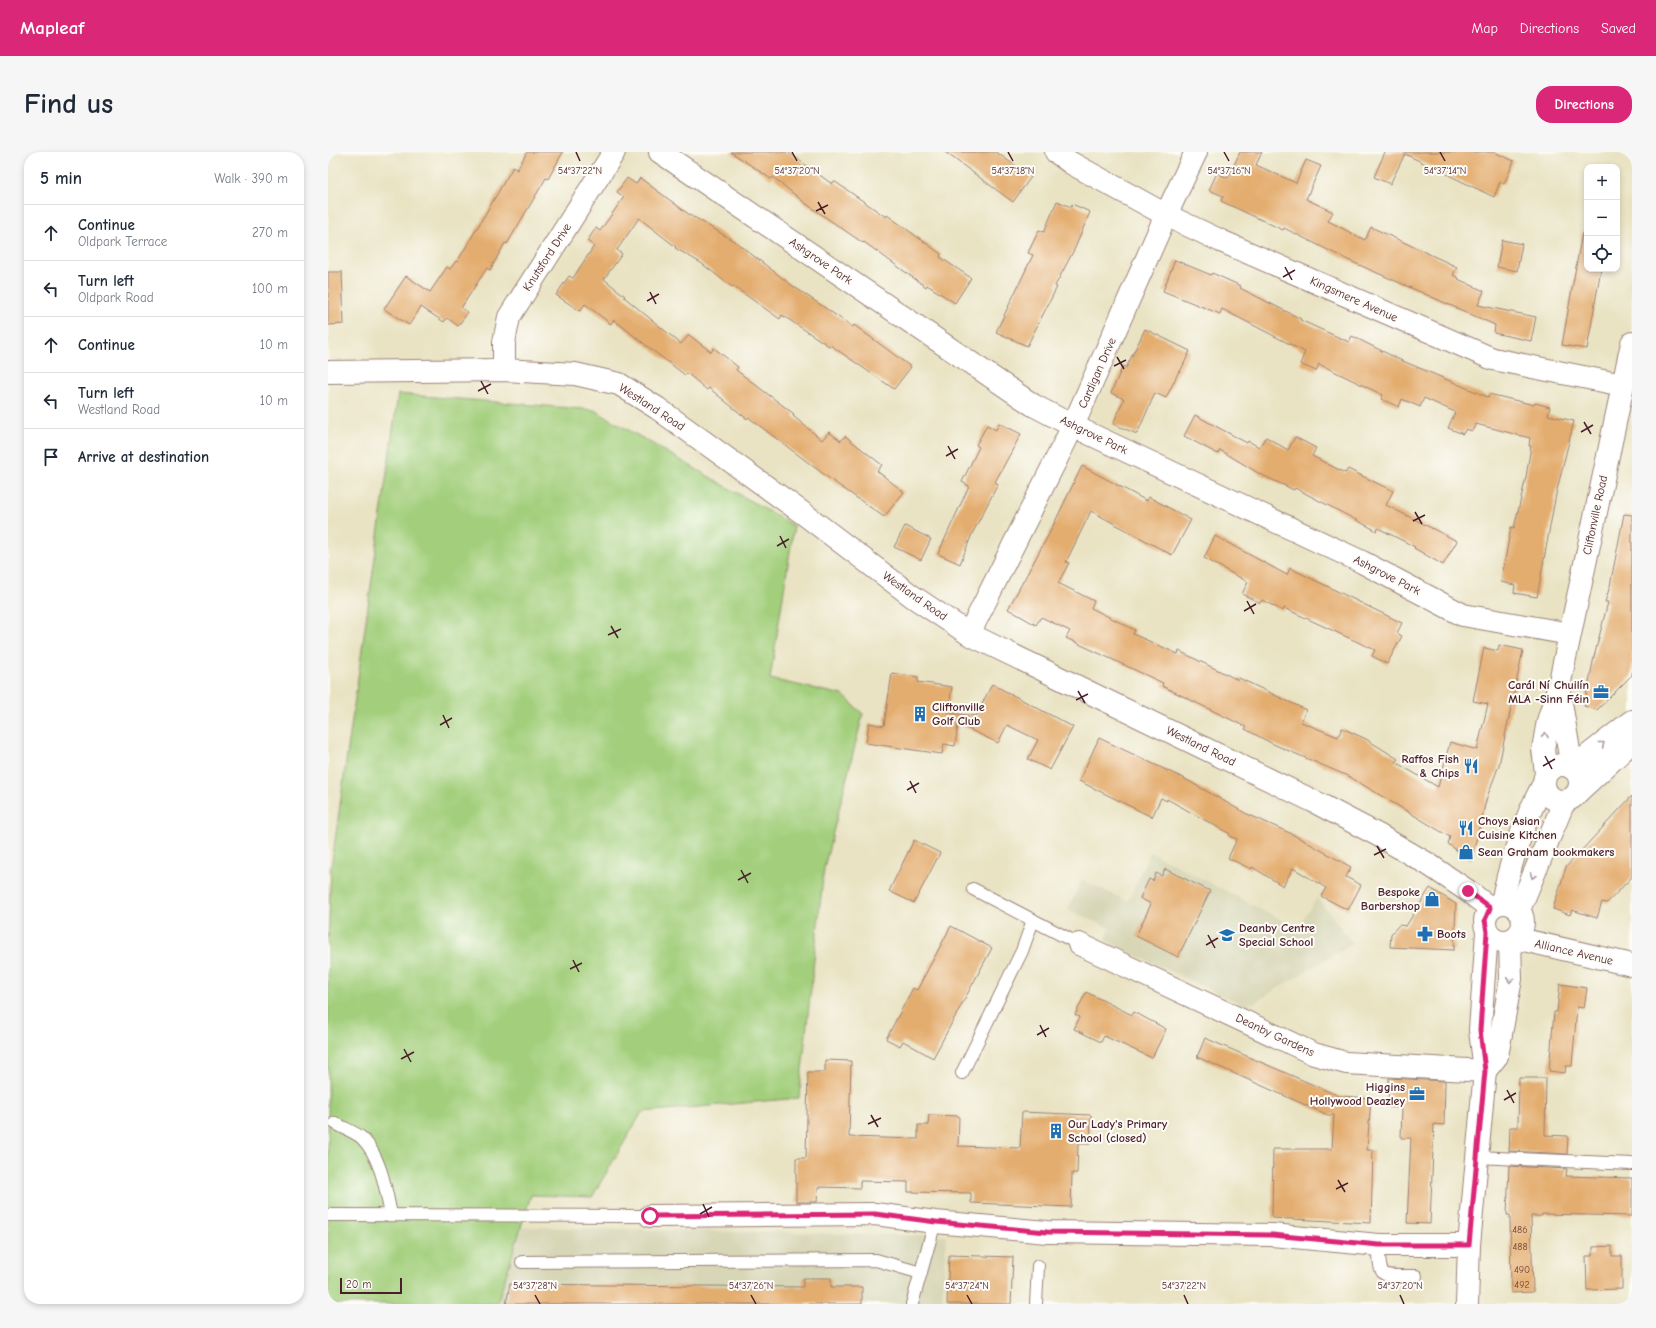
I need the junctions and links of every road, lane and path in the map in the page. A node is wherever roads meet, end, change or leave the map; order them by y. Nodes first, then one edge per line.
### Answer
1 (614, 152) edge
2 (660, 152) edge
3 (1056, 152) edge
4 (1196, 152) edge
5 (1166, 215) junction
6 (1632, 344) edge
7 (504, 370) junction
8 (328, 372) edge
9 (1623, 385) junction
10 (1074, 426) junction
11 (969, 634) junction
12 (1570, 634) junction
13 (1559, 686) junction
14 (1632, 721) edge
15 (1632, 742) edge
16 (1572, 768) junction
17 (1544, 779) junction
18 (1571, 796) junction
19 (973, 889) dead end
20 (1504, 907) junction
21 (1033, 920) junction
22 (1487, 932) junction
23 (1513, 939) junction
24 (1079, 944) joint
25 (1632, 965) edge
26 (1485, 1071) junction
27 (962, 1073) dead end
28 (335, 1123) dead end
29 (1477, 1157) junction
30 (1632, 1164) edge
31 (328, 1215) edge
32 (391, 1215) junction
33 (650, 1216) joint
34 (936, 1222) junction
35 (1379, 1245) junction
36 (1469, 1245) junction
37 (522, 1262) dead end
38 (1038, 1266) dead end
39 (921, 1273) junction
40 (1416, 1276) dead end
41 (912, 1304) edge
42 (1036, 1304) edge
43 (1467, 1304) edge

1 - 7 street, Knutsford Drive
2 - 10 street, Ashgrove Park
3 - 5 street, Kingsmere Avenue
4 - 5 street, Cardigan Drive
5 - 9 street, Kingsmere Avenue
5 - 10 street, Cardigan Drive
6 - 9 street, Cliftonville Road
7 - 8 street, Westland Road
7 - 11 street, Westland Road
9 - 12 street, Cliftonville Road
10 - 11 street, Cardigan Drive
10 - 12 street, Ashgrove Park
11 - 20 street, Westland Road
12 - 13 street, Cliftonville Road
13 - 16 street, Cliftonville Road
17 -> 13 street, Cliftonville Road
16 -> 14 street
15 - 18 street
16 - 17 street
16 - 18 street
17 - 18 street
17 - 20 street
18 -> 20 street
19 - 21 lane
20 - 22 street
20 - 23 street
21 - 24 lane
21 - 27 lane
22 - 23 street
22 - 26 street
23 - 25 street, Alliance Avenue
23 -> 26 street
24 - 26 street, Deanby Gardens
26 - 29 street
28 - 32 lane
29 - 30 lane
29 - 36 street
31 - 32 lane
32 - 33 lane
33 - 34 street
34 - 35 street
34 - 39 lane
35 - 36 street
35 - 40 lane
36 - 43 street
37 - 39 lane
38 - 42 lane
39 - 41 lane

